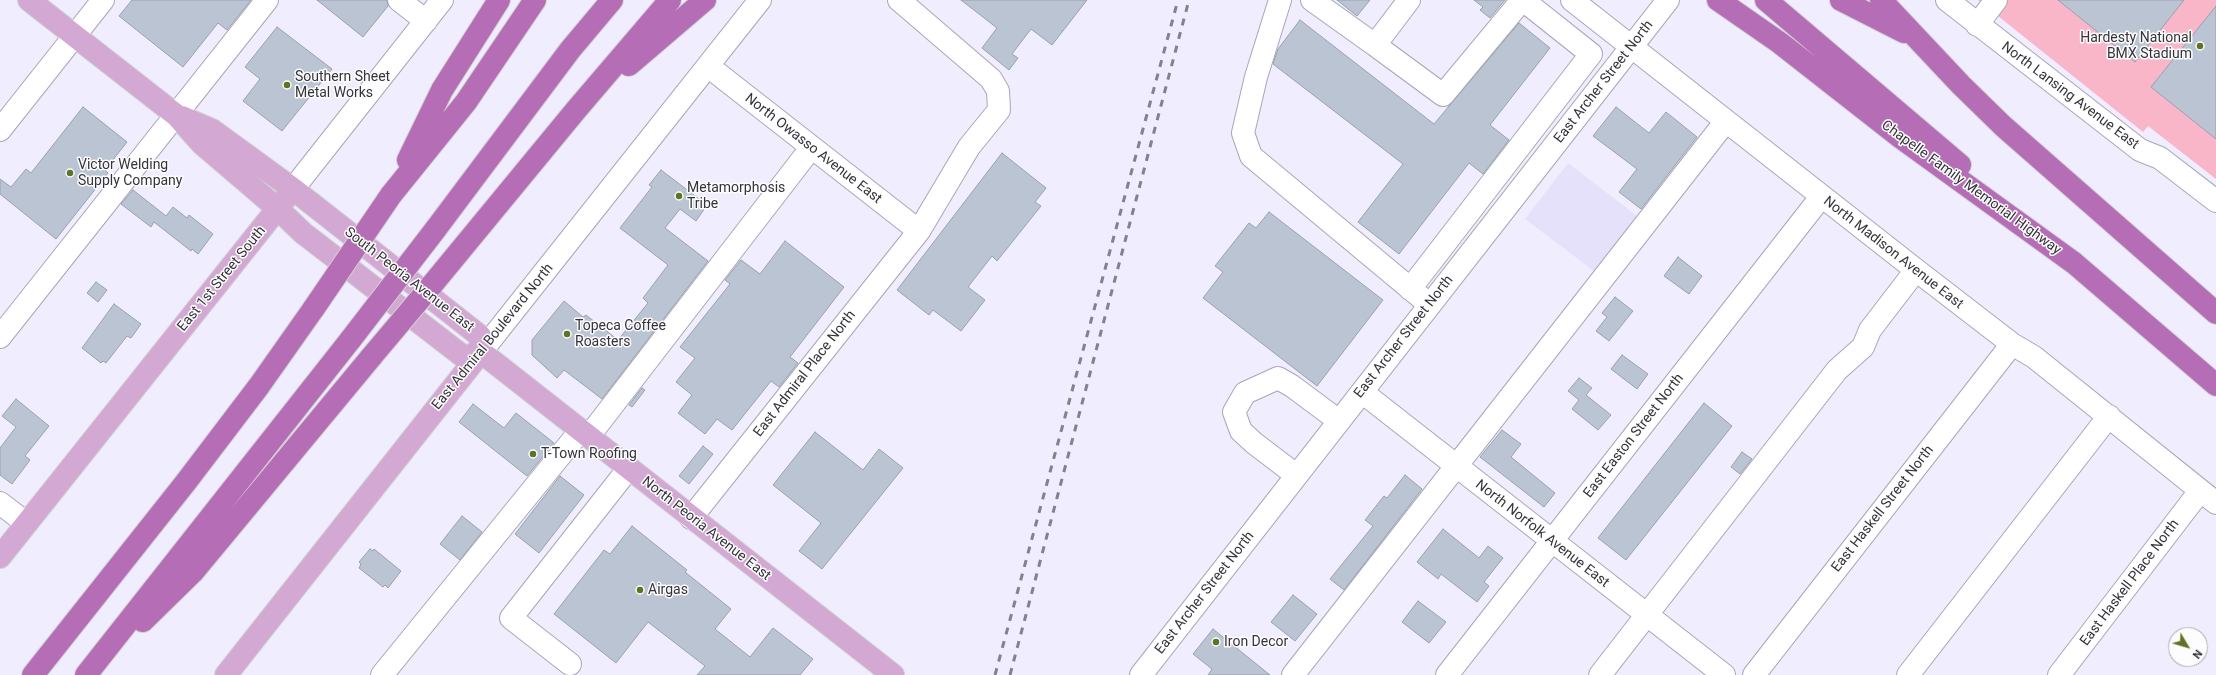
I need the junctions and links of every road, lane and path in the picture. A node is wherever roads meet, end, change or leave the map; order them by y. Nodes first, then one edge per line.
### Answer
1 (29, 0) edge
2 (103, 0) edge
3 (267, 0) edge
4 (399, 0) edge
5 (442, 0) edge
6 (499, 0) edge
7 (535, 0) edge
8 (603, 0) edge
9 (612, 0) edge
10 (670, 0) edge
11 (705, 0) edge
12 (760, 0) edge
13 (899, 0) edge
14 (1280, 0) edge
15 (1312, 0) edge
16 (1522, 0) edge
17 (1572, 0) edge
18 (1668, 0) edge
19 (1718, 0) edge
20 (1766, 0) edge
21 (1841, 0) edge
22 (1881, 0) edge
23 (1947, 0) edge
24 (1996, 0) edge
25 (1405, 1) edge
26 (426, 21) junction
27 (1977, 25) junction
28 (75, 36) junction
29 (1916, 38) junction
30 (1375, 45) junction
31 (1632, 47) junction
32 (570, 50) junction
33 (708, 66) junction
34 (576, 110) junction
35 (176, 115) junction
36 (1726, 122) junction
37 (0, 130) edge
38 (811, 148) junction
39 (293, 189) junction
40 (391, 195) junction
41 (1821, 197) junction
42 (2216, 201) edge
43 (278, 208) junction
44 (919, 231) junction
45 (2074, 263) junction
46 (1916, 270) junction
47 (1410, 290) junction
48 (1430, 305) junction
49 (2216, 313) edge
50 (0, 336) edge
51 (2012, 344) junction
52 (481, 352) junction
53 (2216, 385) edge
54 (1362, 392) junction
55 (2109, 416) junction
56 (1339, 421) junction
57 (585, 433) junction
58 (1456, 466) junction
59 (629, 468) junction
60 (1296, 475) junction
61 (2208, 497) edge
62 (0, 503) edge
63 (691, 518) junction
64 (26, 523) junction
65 (1552, 541) junction
66 (0, 557) edge
67 (1646, 616) junction
68 (570, 664) dead end
69 (33, 675) edge
70 (87, 675) edge
71 (226, 675) edge
72 (382, 675) edge
73 (893, 675) edge
74 (1141, 675) edge
75 (1293, 675) edge
76 (1447, 675) edge
77 (1600, 675) edge
78 (1724, 675) edge
79 (1754, 675) edge
80 (1908, 675) edge
81 (2059, 675) edge

1 - 28 main road, South Peoria Avenue East
2 - 28 street
3 - 35 street
4 - 26 street
5 - 26 street, East 1st Street South
6 - 40 highway
7 - 40 highway
8 - 32 highway
9 - 32 highway
10 - 34 highway
11 - 34 highway
12 - 33 street, East Admiral Boulevard North
13 - 44 street, East Admiral Place North
14 - 47 street
15 - 30 street
16 - 30 street
16 - 47 street
17 - 31 street, North Madison Avenue East
18 - 31 street, East Archer Street North
19 - 45 highway, Chapelle Family Memorial Highway
20 - 45 highway
21 - 29 highway
22 - 29 highway
23 - 27 street, North Lansing Avenue East
24 - 27 street
25 - 30 street
26 - 39 street, East 1st Street South
27 - 42 street, North Lansing Avenue East
28 - 35 main road, South Peoria Avenue East
28 - 37 street
29 - 49 highway
31 - 36 street, North Madison Avenue East
31 - 48 street, East Archer Street North
32 - 70 highway, bridge
33 - 38 street, North Owasso Avenue East
33 - 52 street, East Admiral Boulevard North
34 - 70 highway, bridge
35 - 39 main road, South Peoria Avenue East
35 - 43 main road, South Peoria Avenue East
35 - 50 street
36 - 41 street, North Madison Avenue East
36 - 58 street
38 - 44 street, North Owasso Avenue East
38 - 57 street
39 - 43 main road, East 1st Street South
39 - 52 main road, South Peoria Avenue East
40 - 69 highway, bridge
41 - 46 street, North Madison Avenue East
41 - 65 street, East Easton Street North
43 - 52 main road, South Peoria Avenue East
43 - 64 main road, East 1st Street South
44 - 63 street, East Admiral Place North
45 - 53 highway, Chapelle Family Memorial Highway
46 - 51 street, North Madison Avenue East
46 - 67 street
47 - 48 street
48 - 54 street, East Archer Street North
51 - 55 street, North Madison Avenue East
51 - 79 street, East Haskell Street North
52 - 57 main road, North Peoria Avenue East
52 - 71 main road, East Admiral Boulevard North
54 - 56 street, East Archer Street North
54 - 58 street, North Norfolk Avenue East
55 - 61 street, North Madison Avenue East
55 - 80 street
56 - 60 street, East Archer Street North
56 - 60 street
57 - 59 main road, North Peoria Avenue East
57 - 72 street
58 - 65 street, North Norfolk Avenue East
58 - 75 street
59 - 63 main road, North Peoria Avenue East
59 - 68 street
60 - 74 street, East Archer Street North
61 - 81 street, East Haskell Place North
62 - 64 street
63 - 73 main road, North Peoria Avenue East
64 - 66 main road, East 1st Street South
65 - 67 street, North Norfolk Avenue East
65 - 76 street, East Easton Street North
67 - 77 street
67 - 78 street, North Norfolk Avenue East

